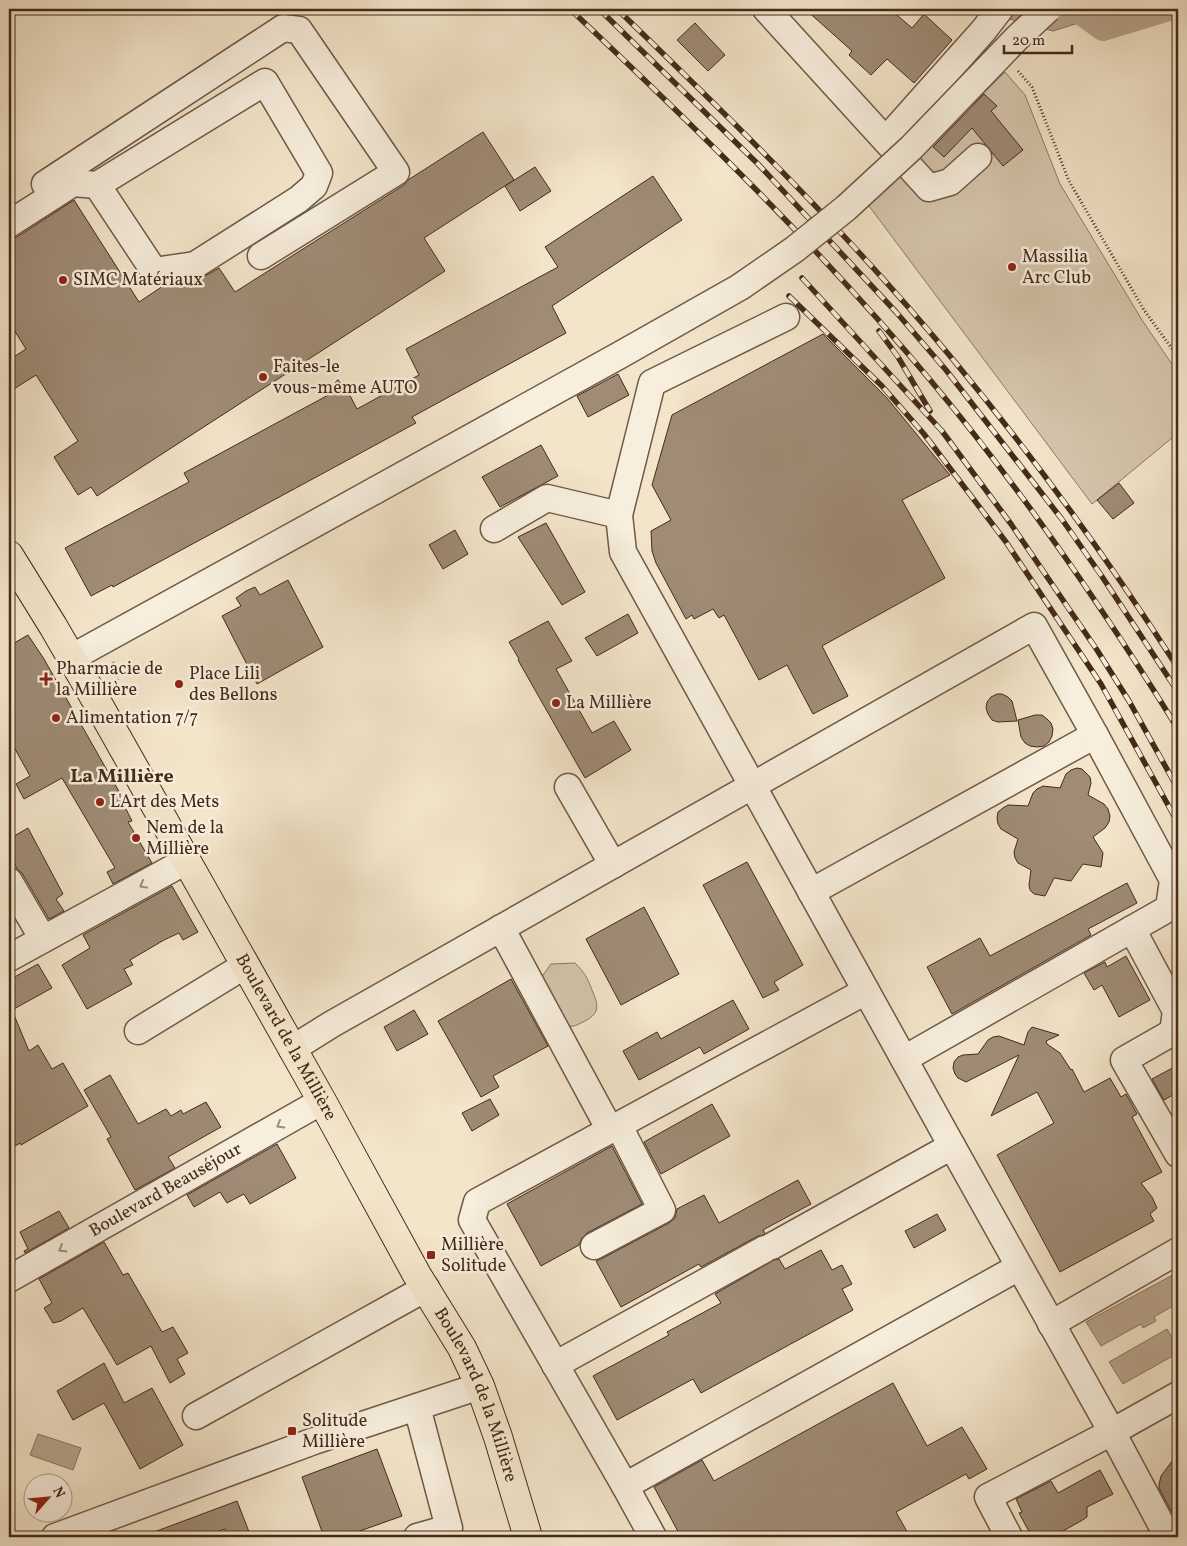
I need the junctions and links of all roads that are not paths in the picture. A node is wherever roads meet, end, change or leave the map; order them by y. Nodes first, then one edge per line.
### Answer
1 (766, 9) edge
2 (1048, 9) edge
3 (994, 16) edge
4 (886, 140) junction
5 (978, 158) dead end
6 (98, 184) junction
7 (9, 207) edge
8 (9, 224) edge
9 (261, 256) dead end
10 (786, 316) dead end
11 (619, 515) junction
12 (494, 529) dead end
13 (9, 555) edge
14 (71, 658) junction
15 (1096, 734) junction
16 (752, 786) junction
17 (568, 787) dead end
18 (186, 861) junction
19 (613, 865) junction
20 (9, 881) edge
21 (812, 892) junction
22 (501, 928) junction
23 (1132, 929) junction
24 (43, 940) junction
25 (9, 958) edge
26 (244, 966) junction
27 (866, 991) junction
28 (138, 1031) dead end
29 (292, 1049) junction
30 (904, 1059) junction
31 (322, 1101) junction
32 (614, 1128) junction
33 (952, 1146) junction
34 (1178, 1154) edge
35 (594, 1246) dead end
36 (1178, 1251) edge
37 (1019, 1267) junction
38 (9, 1279) edge
39 (426, 1288) junction
40 (1051, 1324) junction
41 (555, 1365) junction
42 (480, 1386) junction
43 (1178, 1395) edge
44 (417, 1407) junction
45 (196, 1416) dead end
46 (1112, 1432) junction
47 (625, 1486) junction
48 (55, 1537) edge
49 (417, 1537) edge
50 (528, 1537) edge
51 (653, 1537) edge
52 (1009, 1537) edge
53 (1168, 1537) edge

1 - 4 street
2 - 14 street, bridge
3 - 4 street
4 - 5 street
6 - 6 street
6 - 8 street
7 - 9 street
10 - 11 street
11 - 12 street
11 - 16 street
13 - 14 main road, Boulevard de la Millière
14 - 18 main road, Boulevard de la Millière
15 - 16 street
15 - 21 street
15 - 23 street
16 - 19 street
16 - 21 street
17 - 19 street
18 -> 24 street
18 - 26 main road, Boulevard de la Millière
19 - 22 street
20 - 24 street
21 - 27 street
22 - 29 street
22 - 32 street
23 - 30 street
23 - 34 street
24 - 25 street
26 - 28 street
26 - 29 main road, Boulevard de la Millière
27 - 30 street
27 - 32 street
29 - 31 main road, Boulevard de la Millière
30 - 33 street
31 -> 38 street, Boulevard Beauséjour
31 - 39 main road, Boulevard de la Millière
32 - 35 street
32 - 41 street
33 - 37 street
33 - 41 street
36 - 40 street
37 - 40 street
37 - 47 street
39 - 42 main road, Boulevard de la Millière
39 - 45 street
40 - 46 street
41 - 47 street
42 - 44 street
42 - 50 main road, Boulevard de la Millière
43 - 46 street
44 - 48 street
44 - 49 street
46 - 52 street
46 - 53 street
47 - 51 street

